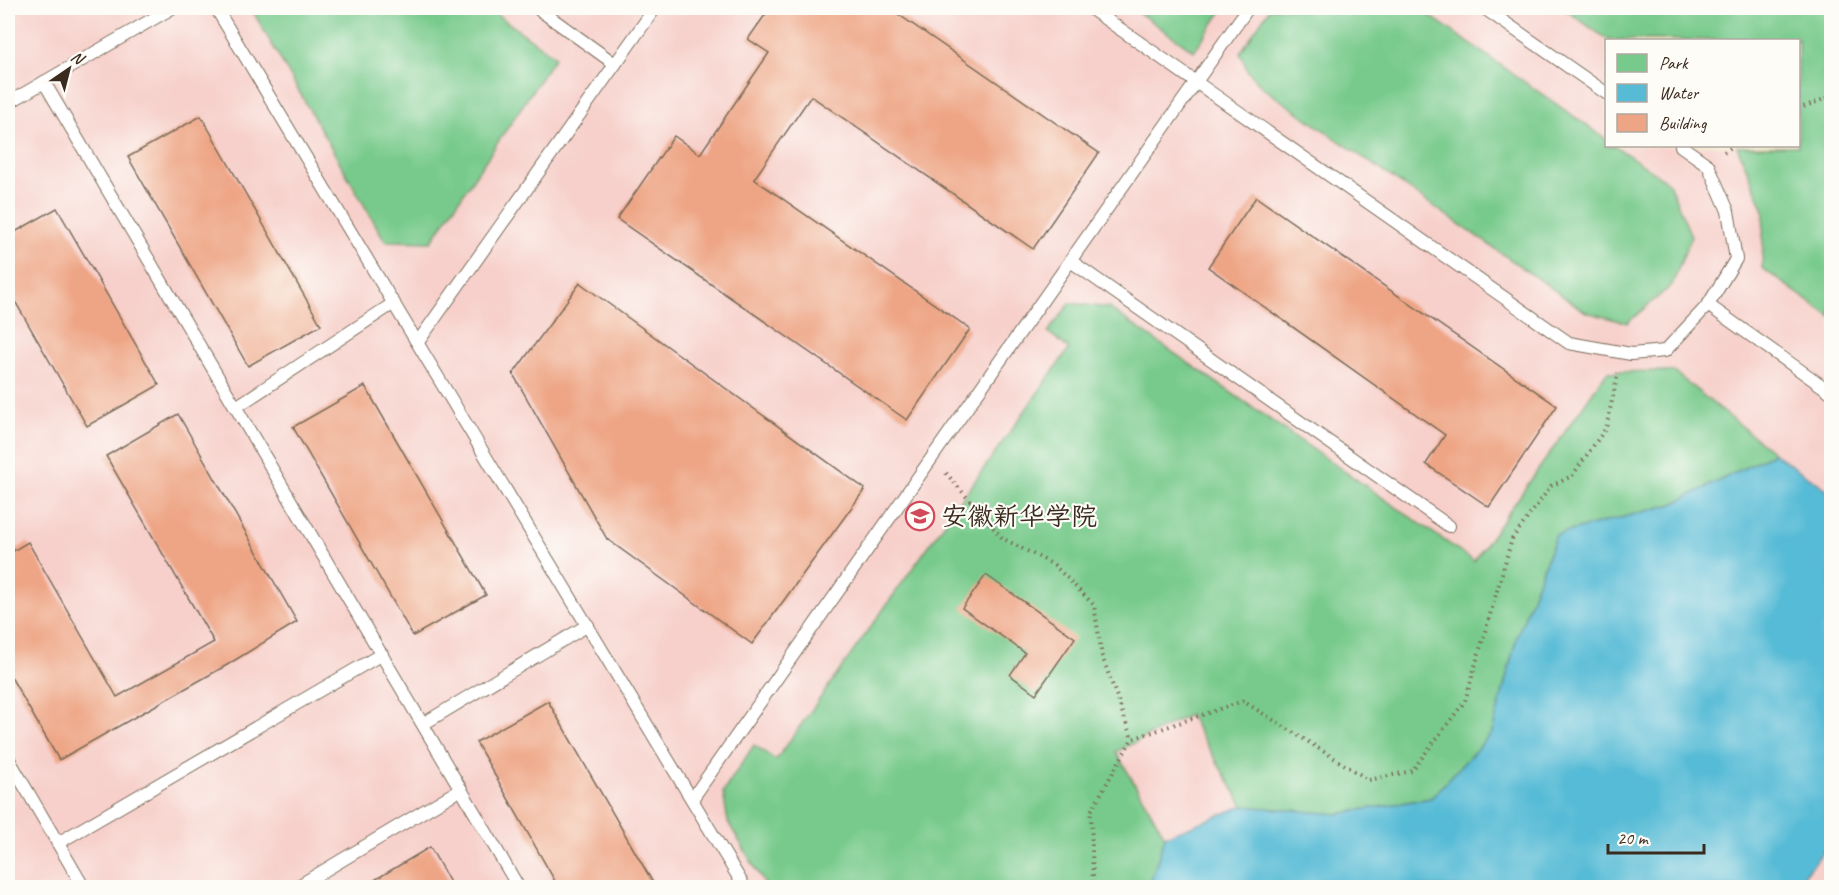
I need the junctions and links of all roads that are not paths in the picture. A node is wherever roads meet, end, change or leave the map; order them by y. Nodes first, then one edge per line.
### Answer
1 (172, 8) edge
2 (216, 8) edge
3 (537, 8) edge
4 (655, 8) edge
5 (1090, 8) edge
6 (1248, 8) edge
7 (1484, 8) edge
8 (615, 64) junction
9 (44, 82) junction
10 (1197, 83) junction
11 (1605, 92) edge
12 (8, 103) edge
13 (1682, 147) edge
14 (1072, 262) junction
15 (394, 303) junction
16 (1708, 305) junction
17 (418, 342) junction
18 (1832, 393) edge
19 (236, 406) junction
20 (1449, 526) dead end
21 (588, 625) junction
22 (382, 654) junction
23 (423, 724) junction
24 (8, 758) edge
25 (461, 789) junction
26 (692, 799) junction
27 (58, 843) junction
28 (84, 888) edge
29 (295, 888) edge
30 (519, 888) edge
31 (746, 888) edge

1 - 9 lane
2 - 15 lane
3 - 8 lane
4 - 8 lane
5 - 10 lane
6 - 10 lane
7 - 11 lane
8 - 17 lane
9 - 12 lane
9 - 19 lane
10 - 14 lane
10 - 16 lane
13 - 16 lane
14 - 20 lane
14 - 26 lane
15 - 17 lane
15 - 19 lane
16 - 18 lane
17 - 21 lane
19 - 22 lane
21 - 23 lane
21 - 26 lane
22 - 23 lane
22 - 27 lane
23 - 25 lane
24 - 27 lane
25 - 29 lane
25 - 30 lane
26 - 31 lane
27 - 28 lane

